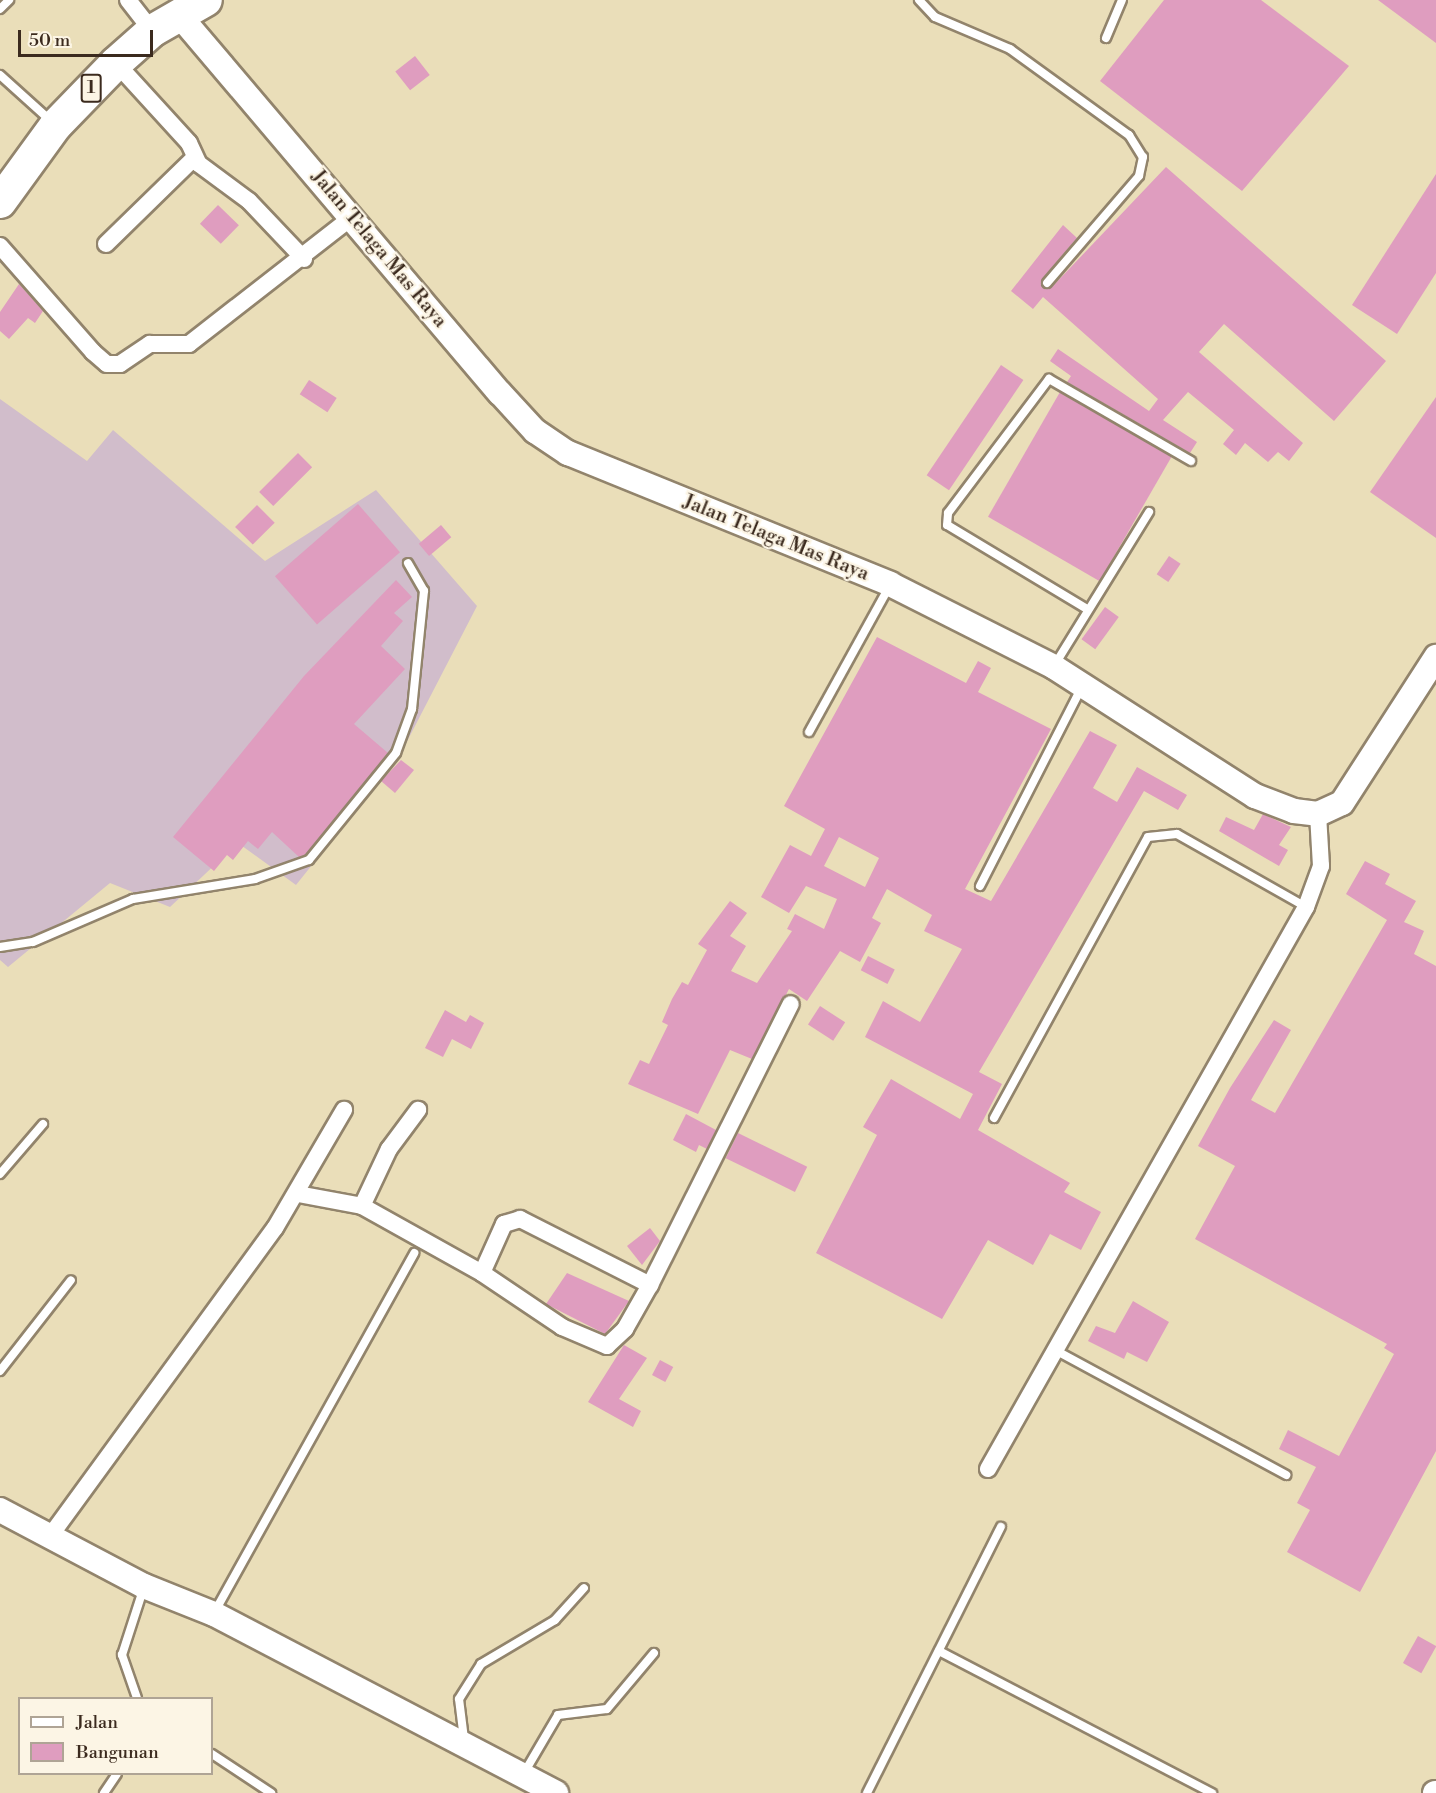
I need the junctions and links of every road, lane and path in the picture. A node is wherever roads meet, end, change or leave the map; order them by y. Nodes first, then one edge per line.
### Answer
1 (9, 0) edge
2 (128, 0) edge
3 (206, 0) edge
4 (919, 0) edge
5 (1122, 0) edge
6 (0, 9) edge
7 (179, 15) junction
8 (152, 31) junction
9 (1106, 38) dead end
10 (116, 63) junction
11 (0, 75) edge
12 (56, 125) junction
13 (195, 158) junction
14 (0, 202) edge
15 (352, 217) junction
16 (106, 244) dead end
17 (0, 246) edge
18 (304, 259) junction
19 (1047, 283) dead end
20 (1191, 461) dead end
21 (1149, 512) dead end
22 (408, 563) dead end
23 (890, 584) junction
24 (1087, 609) junction
25 (1436, 657) edge
26 (1054, 667) junction
27 (1084, 684) junction
28 (810, 732) dead end
29 (1318, 814) junction
30 (980, 886) dead end
31 (1306, 907) junction
32 (0, 947) edge
33 (791, 1004) dead end
34 (344, 1110) dead end
35 (418, 1110) dead end
36 (994, 1118) dead end
37 (43, 1124) dead end
38 (0, 1174) edge
39 (297, 1194) junction
40 (362, 1206) junction
41 (414, 1253) dead end
42 (482, 1273) junction
43 (70, 1280) dead end
44 (650, 1285) junction
45 (1054, 1350) junction
46 (0, 1371) edge
47 (988, 1469) dead end
48 (1286, 1475) dead end
49 (0, 1510) edge
50 (1001, 1527) dead end
51 (48, 1539) junction
52 (144, 1586) junction
53 (584, 1588) dead end
54 (214, 1614) junction
55 (939, 1651) junction
56 (654, 1653) dead end
57 (137, 1697) edge
58 (467, 1748) junction
59 (213, 1755) edge
60 (116, 1775) edge
61 (522, 1776) junction
62 (104, 1793) edge
63 (271, 1793) edge
64 (556, 1793) edge
65 (867, 1793) edge
66 (1212, 1793) edge

1 - 6 lane
2 - 8 street
3 - 7 highway, 1
4 - 19 lane
5 - 9 lane
7 - 8 highway, 1
7 - 15 main road, Jalan Telaga Mas Raya
8 - 10 highway, 1
10 - 12 highway, 1
10 - 13 street
11 - 12 lane
12 - 14 highway, 1
13 - 16 street
13 - 18 street
15 - 18 street
15 - 23 main road, Jalan Telaga Mas Raya
17 - 18 street
20 - 24 lane
21 - 24 lane
22 - 32 lane
23 - 26 main road, Jalan Telaga Mas Raya
23 - 28 lane
24 - 26 lane
25 - 29 main road
26 - 27 main road, Jalan Telaga Mas Raya
27 - 29 main road, Jalan Telaga Mas Raya
27 - 30 lane
29 - 31 street
31 - 36 lane
31 - 45 street
33 - 44 street
34 - 39 street
35 - 40 street
37 - 38 lane
39 - 40 street
39 - 51 street
40 - 42 street
41 - 54 lane
42 - 44 street
42 - 44 street
43 - 46 lane
45 - 47 street
45 - 48 lane
49 - 51 main road
50 - 55 lane
51 - 52 main road
52 - 54 main road
52 - 57 lane
53 - 58 lane
54 - 58 main road
55 - 65 lane
55 - 66 lane
56 - 61 lane
58 - 61 main road
59 - 63 lane
60 - 62 lane
61 - 64 main road

